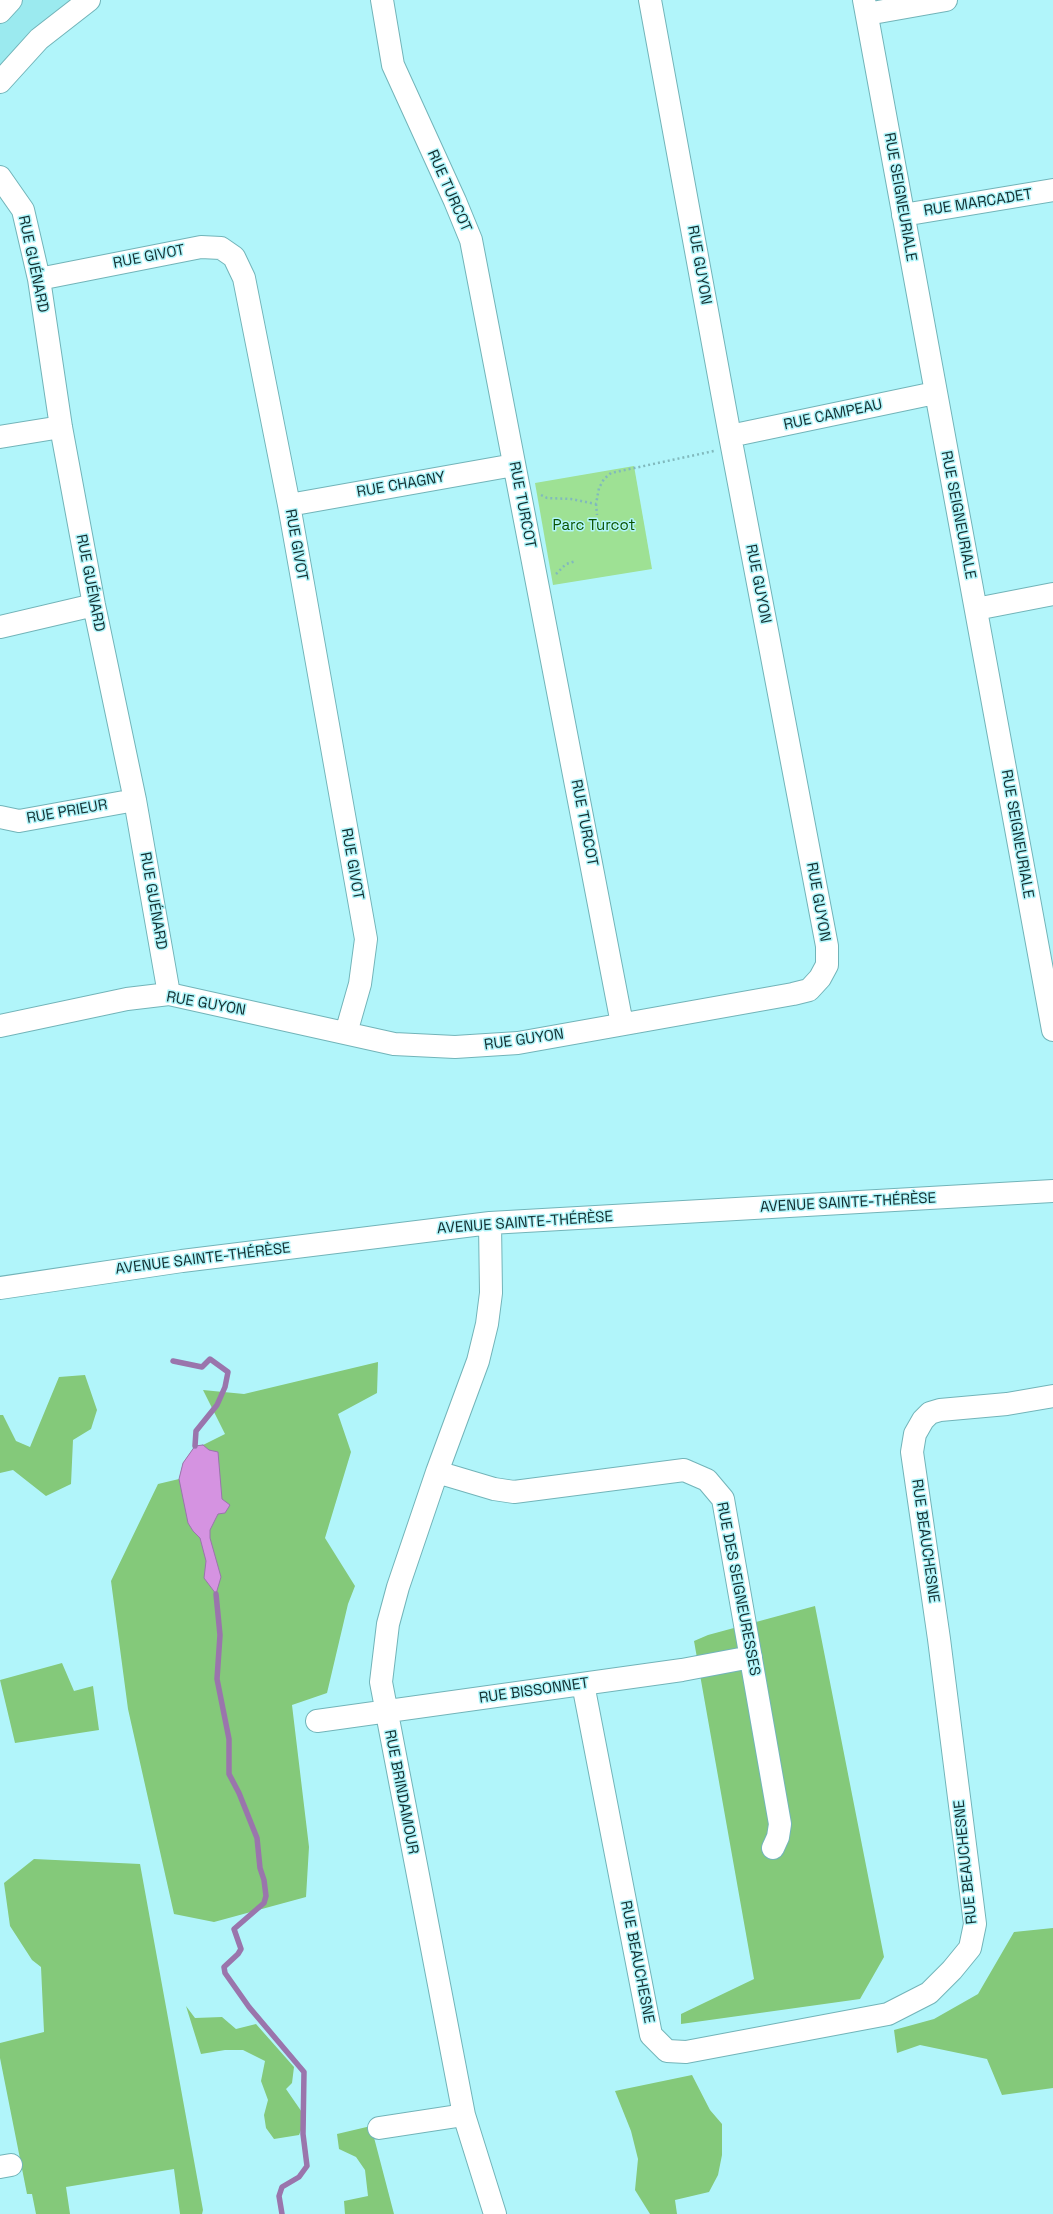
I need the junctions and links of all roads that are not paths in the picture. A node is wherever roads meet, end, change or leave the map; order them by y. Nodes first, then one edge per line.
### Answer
1 (11, 0) edge
2 (89, 0) edge
3 (382, 0) edge
4 (650, 0) edge
5 (946, 0) edge
6 (866, 7) edge
7 (0, 12) edge
8 (0, 82) edge
9 (0, 177) edge
10 (1053, 190) edge
11 (903, 215) junction
12 (39, 279) junction
13 (936, 394) junction
14 (61, 427) junction
15 (0, 437) edge
16 (731, 442) junction
17 (516, 473) junction
18 (289, 505) junction
19 (1053, 594) edge
20 (94, 605) junction
21 (976, 608) junction
22 (0, 626) edge
23 (135, 800) junction
24 (0, 817) edge
25 (169, 994) junction
26 (622, 1024) junction
27 (0, 1026) edge
28 (1053, 1030) edge
29 (346, 1033) junction
30 (1053, 1191) edge
31 (490, 1223) junction
32 (0, 1288) edge
33 (1053, 1396) edge
34 (436, 1472) junction
35 (751, 1657) junction
36 (583, 1684) junction
37 (386, 1711) junction
38 (317, 1721) dead end
39 (773, 1848) dead end
40 (464, 2115) junction
41 (379, 2128) dead end
42 (495, 2214) edge

1 - 7 street
2 - 8 street
3 - 17 street, RUE TURCOT
4 - 16 street, RUE GUYON
5 - 6 street
6 - 11 street, RUE SEIGNEURIALE
9 - 12 street, RUE GUÉNARD
10 - 11 street, RUE MARCADET
11 - 13 street, RUE SEIGNEURIALE
12 - 14 street, RUE GUÉNARD
12 - 18 street, RUE GIVOT
13 - 16 street, RUE CAMPEAU
13 - 21 street, RUE SEIGNEURIALE
14 - 15 street
14 - 20 street, RUE GUÉNARD
16 - 26 street, RUE GUYON
17 - 18 street, RUE CHAGNY
17 - 26 street, RUE TURCOT
18 - 29 street, RUE GIVOT
19 - 21 street
20 - 22 street
20 - 23 street, RUE GUÉNARD
21 - 28 street, RUE SEIGNEURIALE
23 - 24 street, RUE PRIEUR
23 - 25 street, RUE GUÉNARD
25 - 27 street, RUE GUYON
25 - 29 street, RUE GUYON
26 - 29 street, RUE GUYON
30 - 31 street, AVENUE SAINTE-THÉRÈSE
31 - 32 street, AVENUE SAINTE-THÉRÈSE
31 - 34 street, RUE BRINDAMOUR
33 - 36 street, RUE BEAUCHESNE
34 - 35 street, RUE DES SEIGNEURESSES
34 - 37 street, RUE BRINDAMOUR
35 - 36 street, RUE BISSONNET
35 - 39 street, RUE DES SEIGNEURESSES
36 - 37 street, RUE BISSONNET
37 - 38 street, RUE BISSONNET
37 - 40 street, RUE BRINDAMOUR
40 - 41 street
40 - 42 street, RUE BRINDAMOUR

